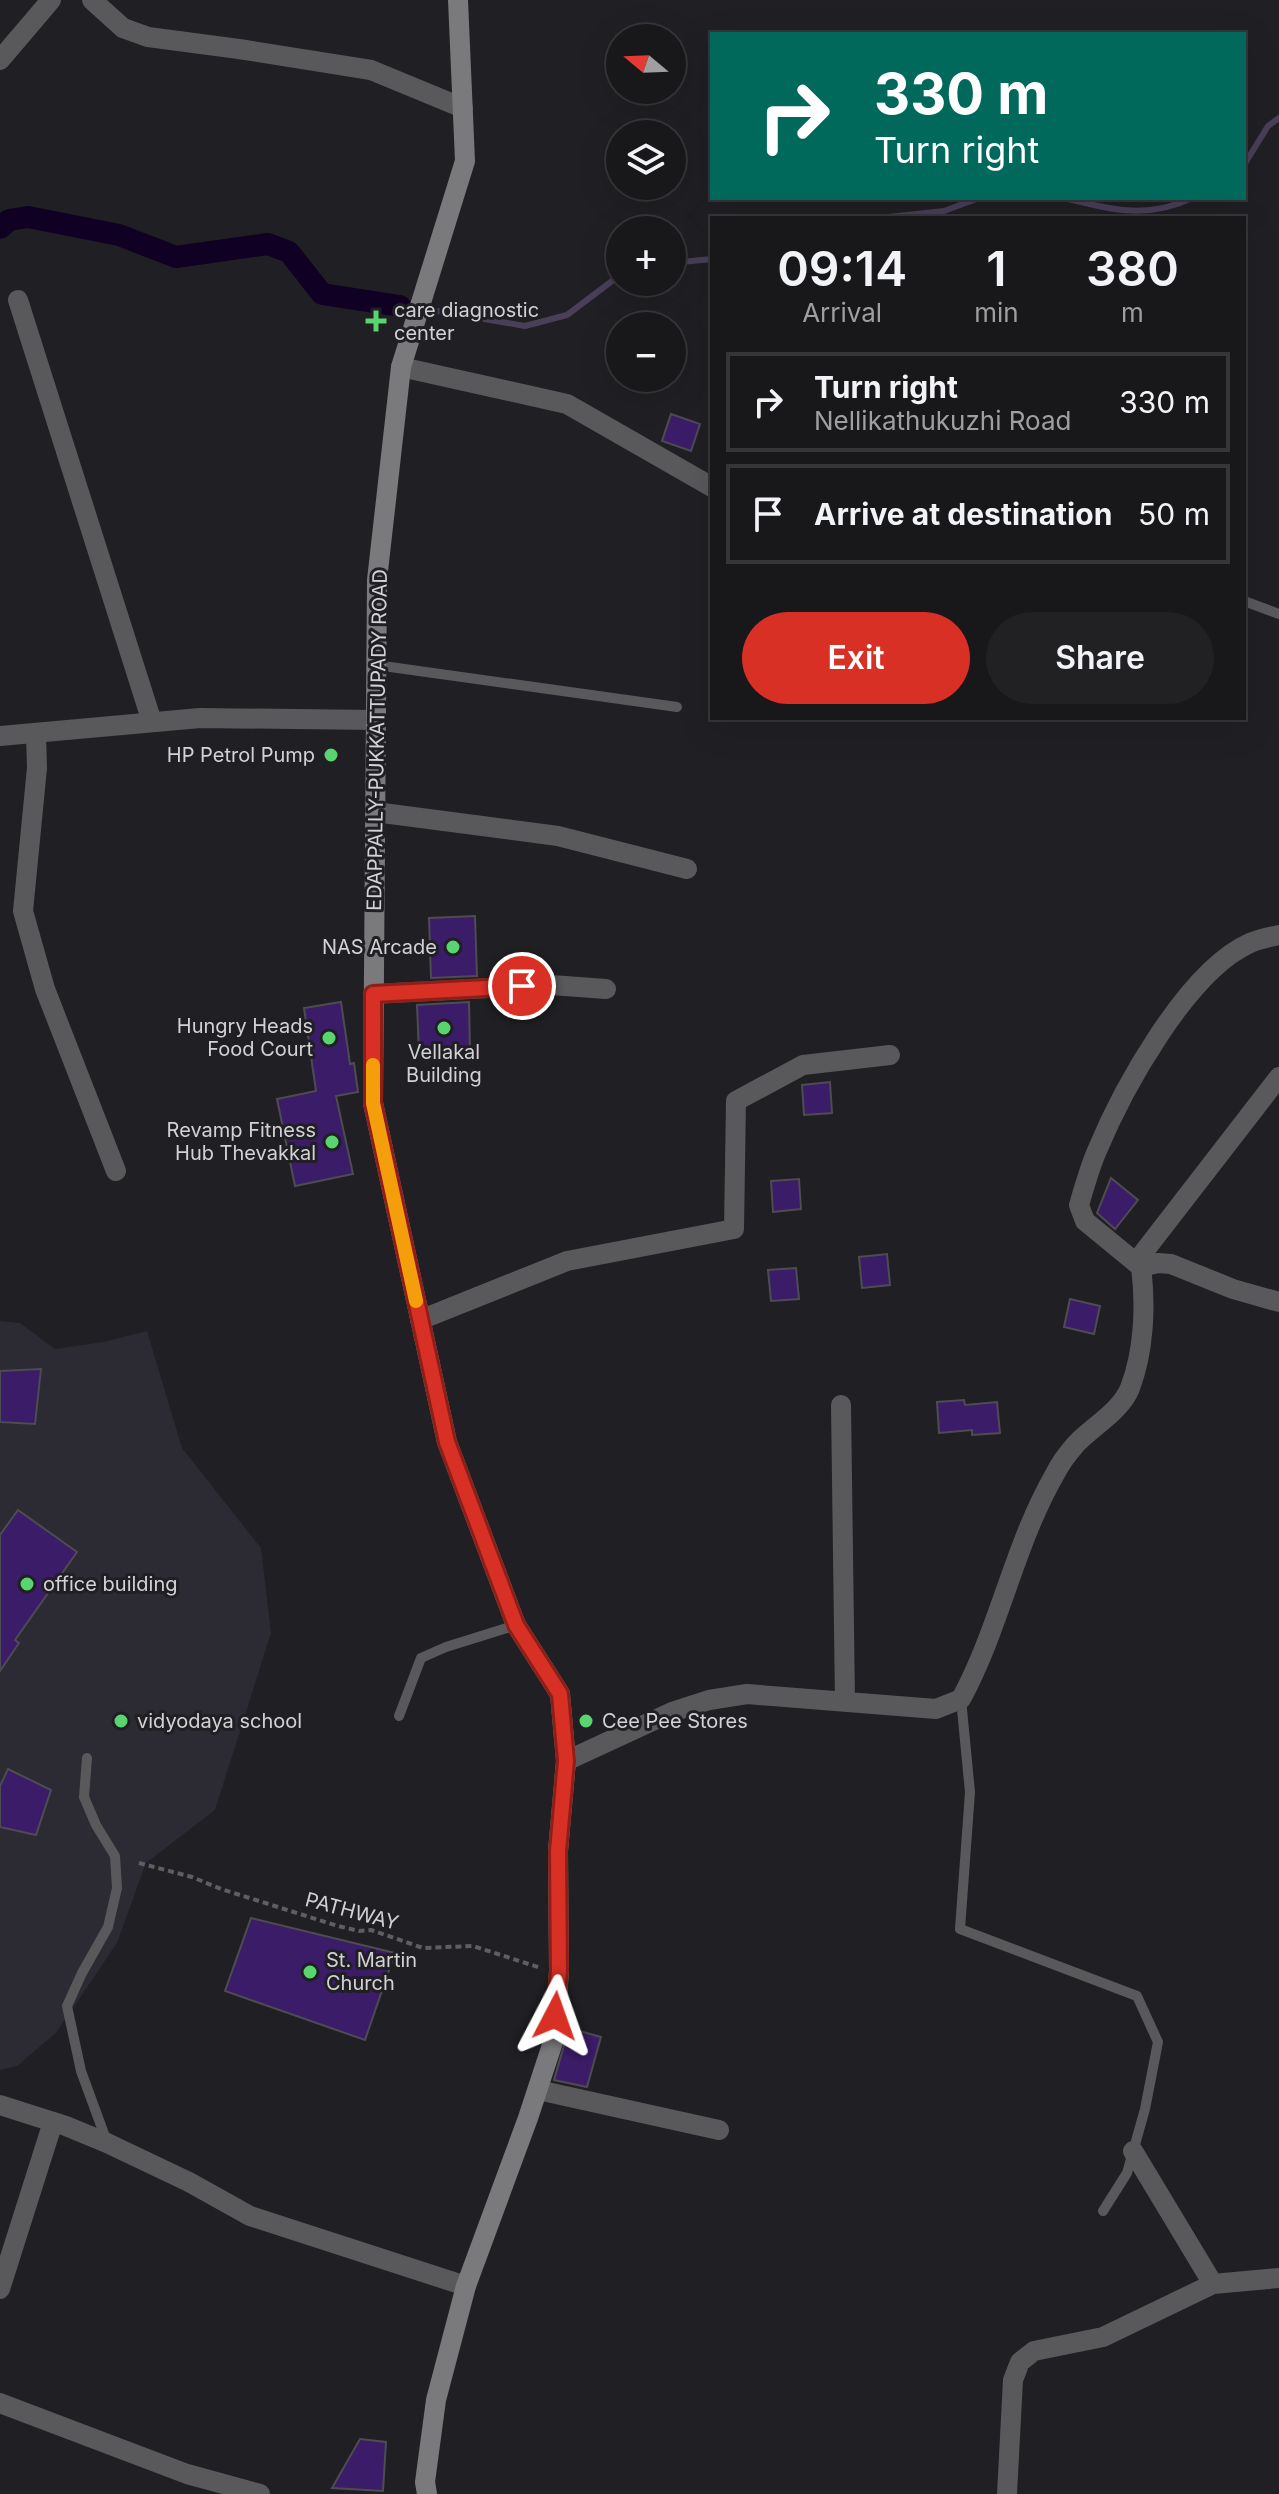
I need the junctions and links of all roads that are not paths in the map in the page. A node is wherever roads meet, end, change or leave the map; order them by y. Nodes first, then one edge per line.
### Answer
1 (92, 0) edge
2 (458, 0) edge
3 (40, 3) edge
4 (0, 60) edge
5 (463, 108) junction
6 (18, 300) dead end
7 (401, 367) junction
8 (710, 486) edge
9 (1246, 602) edge
10 (1279, 614) edge
11 (376, 665) junction
12 (677, 707) dead end
13 (376, 720) junction
14 (152, 722) junction
15 (36, 735) junction
16 (0, 736) edge
17 (375, 812) junction
18 (687, 869) dead end
19 (1279, 935) edge
20 (606, 989) dead end
21 (373, 994) junction
22 (890, 1055) dead end
23 (1279, 1077) edge
24 (116, 1171) dead end
25 (1139, 1265) junction
26 (1279, 1302) edge
27 (420, 1320) junction
28 (841, 1405) dead end
29 (516, 1625) junction
30 (961, 1699) junction
31 (845, 1702) junction
32 (399, 1716) dead end
33 (87, 1758) dead end
34 (566, 1761) junction
35 (538, 2090) junction
36 (0, 2105) edge
37 (53, 2122) junction
38 (719, 2130) dead end
39 (107, 2143) junction
40 (1133, 2151) junction
41 (1103, 2211) dead end
42 (1279, 2278) edge
43 (1213, 2284) junction
44 (466, 2286) junction
45 (0, 2289) edge
46 (0, 2403) edge
47 (260, 2494) edge
48 (427, 2494) edge
49 (1007, 2494) edge

1 - 5 street
2 - 5 main road, EDAPPALLY-PUKKATTUPADY ROAD
3 - 4 street
5 - 7 main road, EDAPPALLY-PUKKATTUPADY ROAD
6 - 14 street
7 - 8 street
7 - 11 main road, EDAPPALLY-PUKKATTUPADY ROAD
9 - 10 lane
11 - 12 lane
11 - 13 main road, EDAPPALLY-PUKKATTUPADY ROAD
13 - 14 street
13 - 17 main road, EDAPPALLY-PUKKATTUPADY ROAD
14 - 15 street
15 - 16 street
15 - 24 street
17 - 18 street
17 - 21 main road, EDAPPALLY-PUKKATTUPADY ROAD
19 - 25 street
20 - 21 street
21 - 27 main road, EDAPPALLY-PUKKATTUPADY ROAD
22 - 27 street
23 - 25 street
25 - 26 street
25 - 30 street
27 - 29 main road, EDAPPALLY-PUKKATTUPADY ROAD
28 - 31 street
29 - 32 lane
29 - 34 main road, EDAPPALLY-PUKKATTUPADY ROAD
30 - 31 street
30 - 40 lane
31 - 34 street
33 - 39 lane
34 - 35 main road, EDAPPALLY-PUKKATTUPADY ROAD
35 - 38 street
35 - 44 main road, EDAPPALLY-PUKKATTUPADY ROAD
36 - 37 street
37 - 39 street
37 - 45 street
39 - 44 street
40 - 41 lane
40 - 43 street
42 - 43 street
43 - 49 street
44 - 48 main road, EDAPPALLY-PUKKATTUPADY ROAD
46 - 47 street

